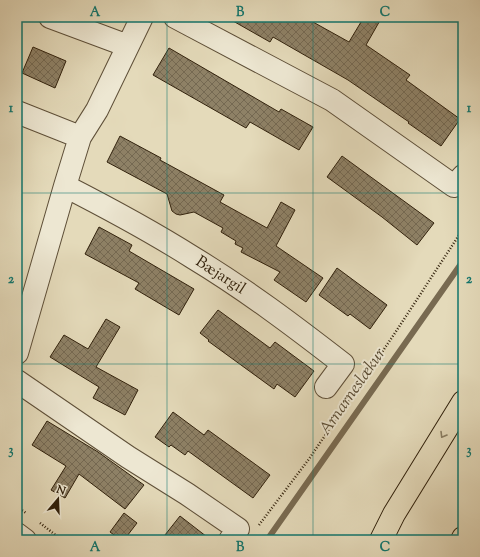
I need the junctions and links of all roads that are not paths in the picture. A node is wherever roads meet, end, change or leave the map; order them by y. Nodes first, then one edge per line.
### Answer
1 (50, 17) edge
2 (142, 17) edge
3 (175, 17) edge
4 (128, 46) junction
5 (17, 112) edge
6 (80, 137) junction
7 (463, 176) edge
8 (65, 186) junction
9 (17, 353) edge
10 (17, 381) edge
11 (326, 387) dead end
12 (463, 402) edge
13 (17, 534) edge
14 (25, 540) edge
15 (230, 540) edge
16 (381, 540) edge

1 - 4 street
2 - 4 street
3 - 7 street
4 - 6 street
5 - 6 street
6 - 8 street
8 - 9 street
8 - 11 street, Bæjargil
10 - 15 street
12 -> 16 highway
13 - 14 street

